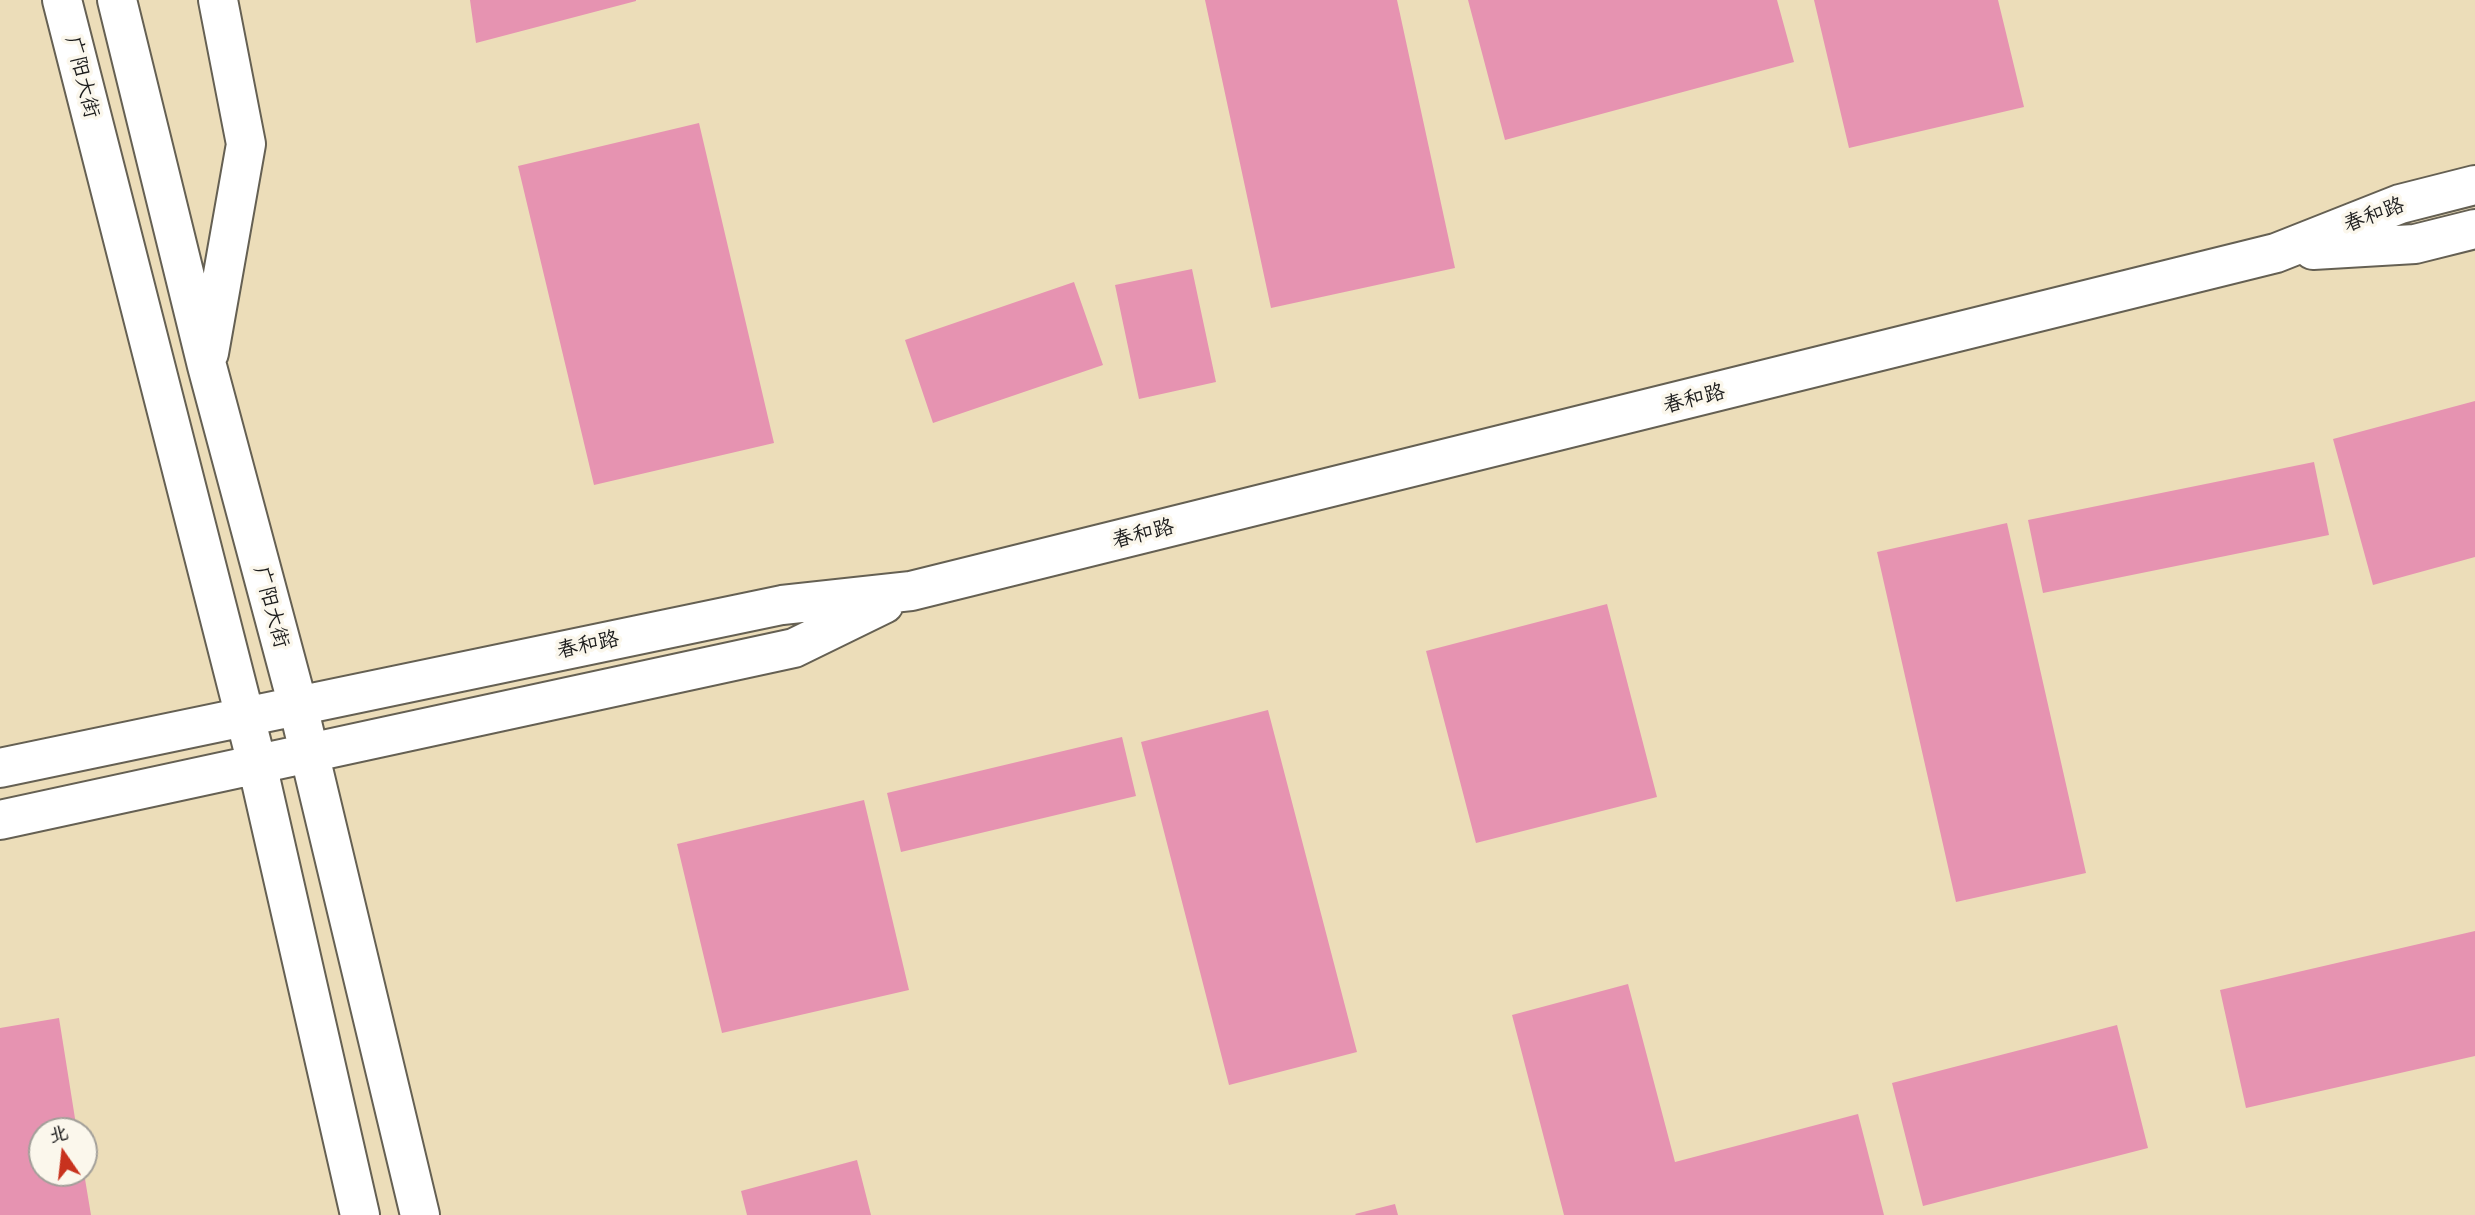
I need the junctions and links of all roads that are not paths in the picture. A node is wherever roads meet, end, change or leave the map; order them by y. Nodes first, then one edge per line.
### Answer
1 (62, 0) edge
2 (117, 0) edge
3 (218, 0) edge
4 (2475, 185) edge
5 (2475, 229) edge
6 (2276, 253) junction
7 (207, 366) junction
8 (911, 591) junction
9 (298, 706) junction
10 (245, 717) junction
11 (308, 753) junction
12 (257, 764) junction
13 (0, 768) edge
14 (0, 820) edge
15 (403, 1146) junction
16 (359, 1214) edge
17 (419, 1215) edge
18 (444, 1215) edge

1 - 10 street, 广阳大街
2 - 7 street, 广阳大街
3 - 7 street
4 - 6 street, 春和路
5 - 6 street, 春和路
6 - 8 street, 春和路
7 - 9 street, 广阳大街
8 - 9 street, 春和路
8 - 11 street
9 - 10 street, 春和路
9 - 11 street, 广阳大街
10 - 12 street, 广阳大街
10 - 13 street, 春和路
11 - 12 street
11 - 15 street, 广阳大街
12 - 14 street
12 - 16 street, 广阳大街
15 - 17 street, 广阳大街
15 - 18 street

